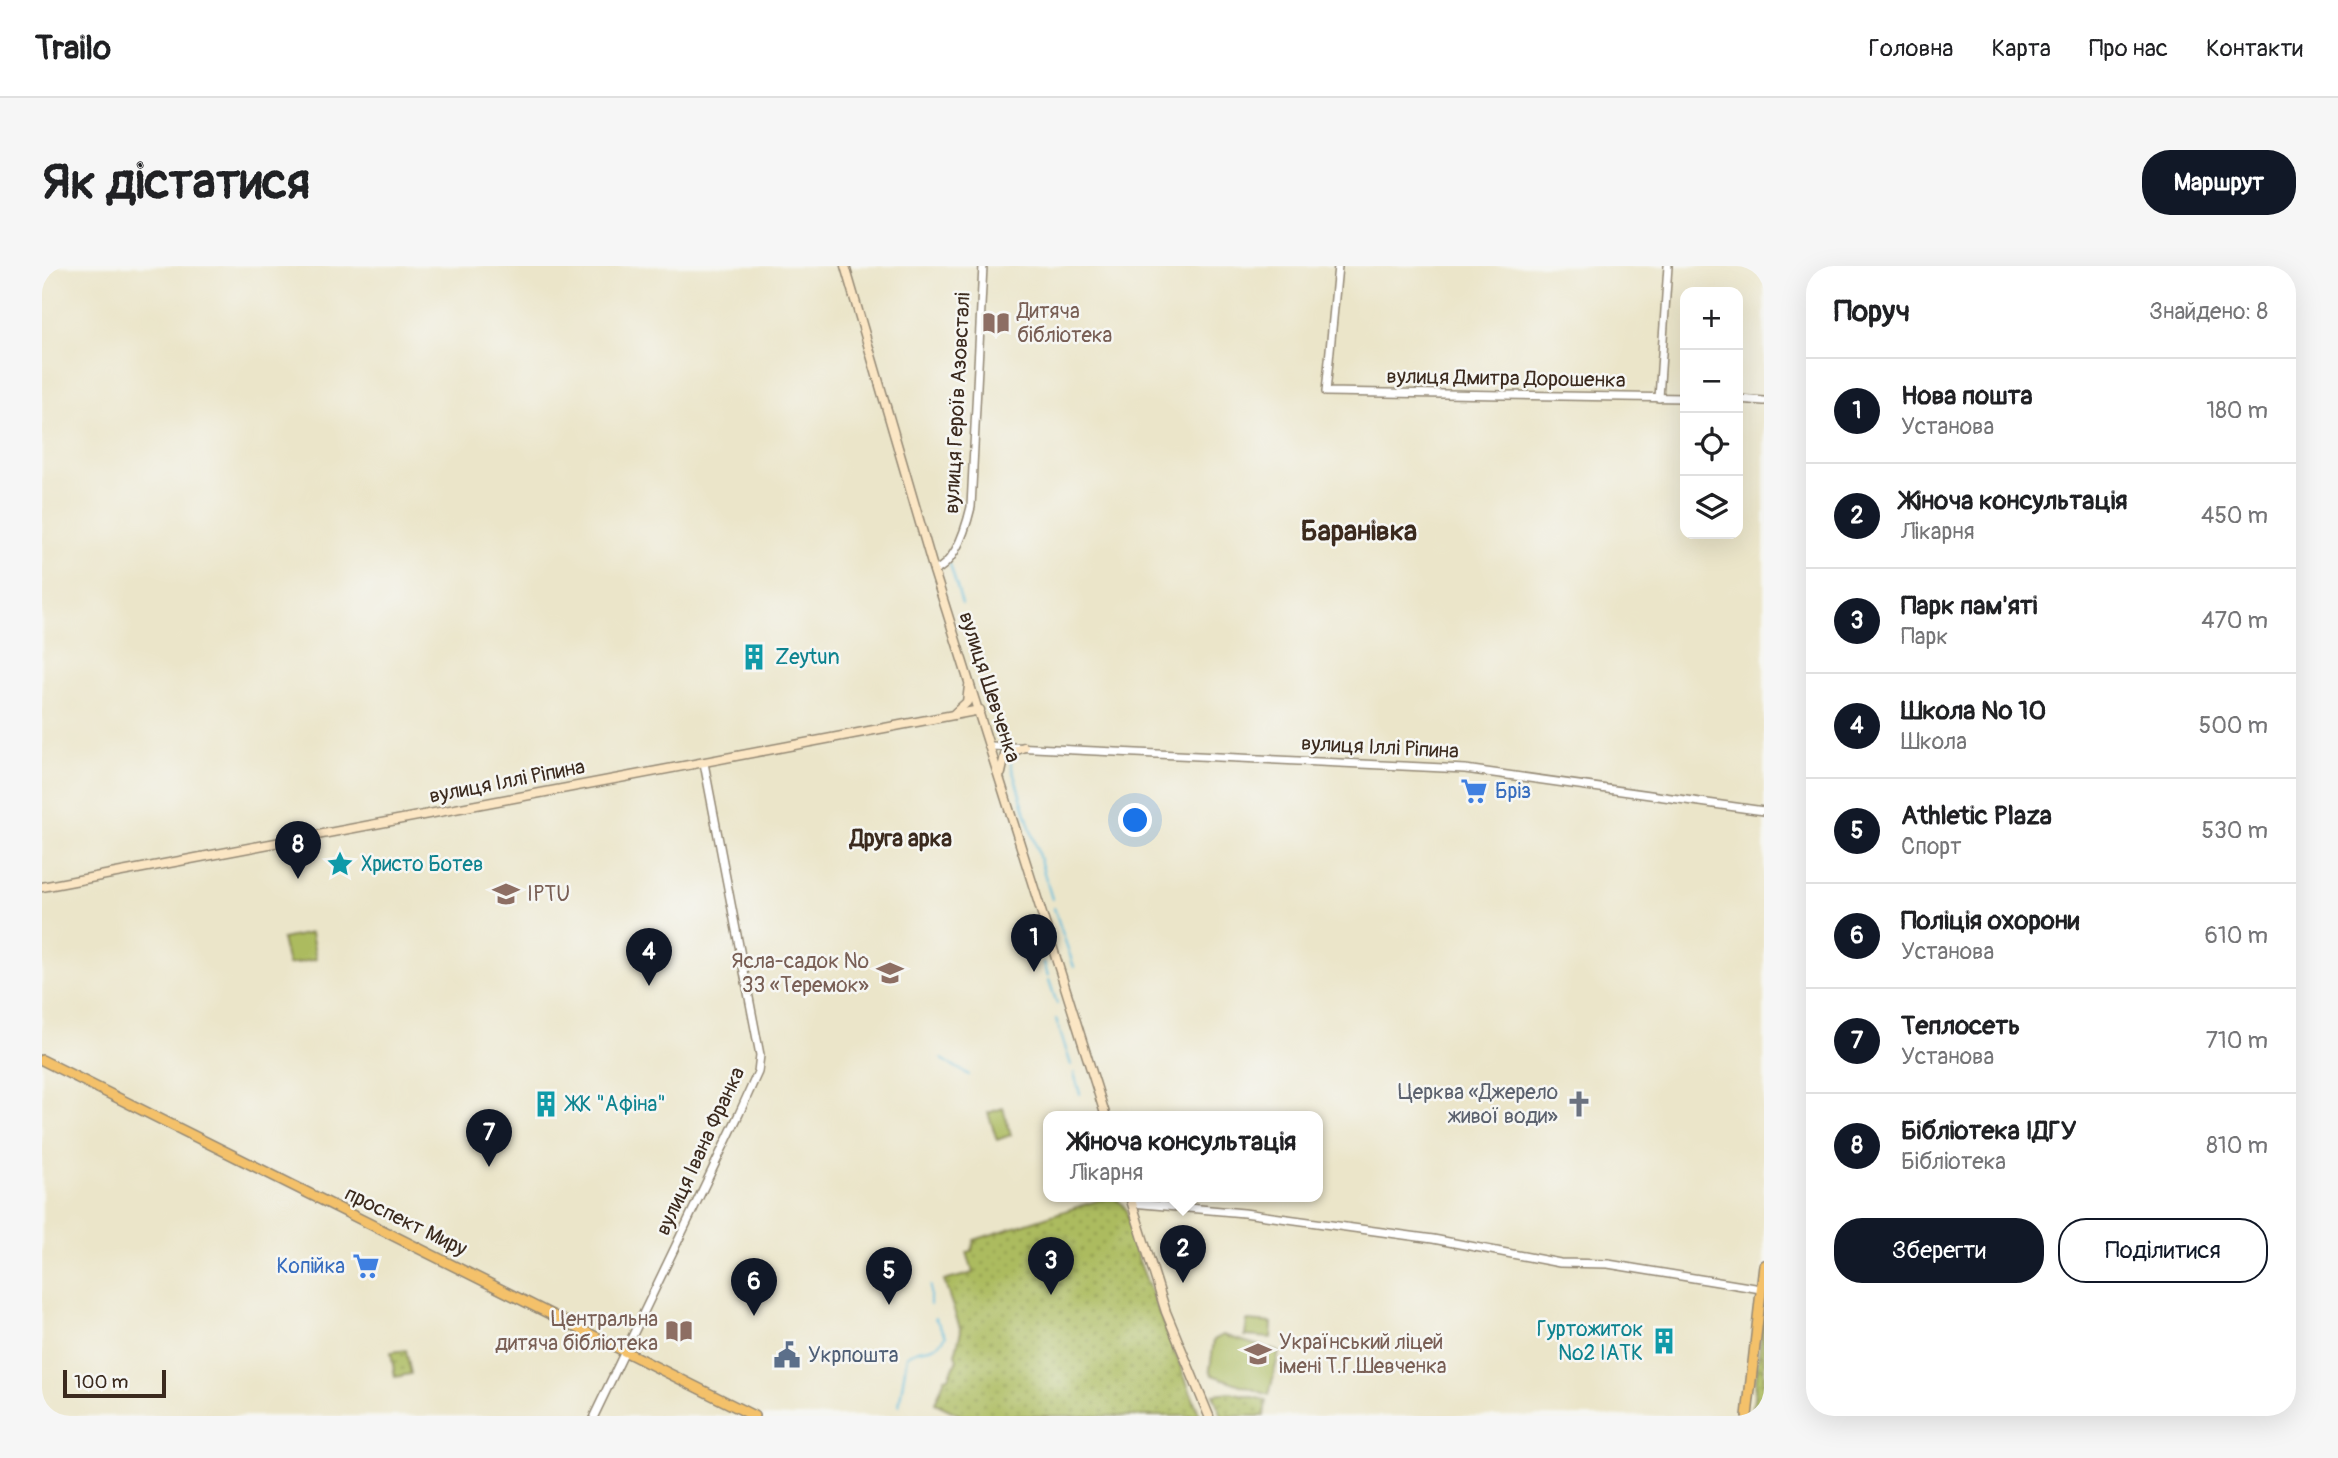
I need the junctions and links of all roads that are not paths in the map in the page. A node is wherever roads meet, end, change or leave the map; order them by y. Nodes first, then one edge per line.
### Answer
1 (845, 266) edge
2 (983, 266) edge
3 (1338, 266) edge
4 (1668, 266) edge
5 (1659, 398) junction
6 (1680, 398) edge
7 (1743, 400) edge
8 (1764, 401) edge
9 (934, 571) junction
10 (968, 677) junction
11 (980, 710) junction
12 (944, 717) junction
13 (991, 746) junction
14 (1024, 747) junction
15 (704, 763) junction
16 (1001, 779) junction
17 (1764, 811) edge
18 (42, 887) edge
19 (42, 1060) edge
20 (1103, 1111) edge
21 (1132, 1202) edge
22 (1148, 1202) edge
23 (1764, 1265) edge
24 (1763, 1290) edge
25 (625, 1352) junction
26 (594, 1416) edge
27 (754, 1416) edge
28 (1209, 1416) edge
29 (1747, 1416) edge

1 - 9 main road, вулиця Шевченка
2 - 9 street, вулиця Героїв Азовсталі
3 - 5 street, вулиця Дмитра Дорошенка
4 - 5 street
5 - 6 street, вулиця Дмитра Дорошенка
7 - 8 street
9 - 10 main road, вулиця Шевченка
10 - 11 main road, вулиця Шевченка
10 - 12 main road
11 - 12 main road, вулиця Іллі Ріпина
11 - 13 main road, вулиця Шевченка
12 - 15 main road, вулиця Іллі Ріпина
13 - 14 street, вулиця Іллі Ріпина
13 - 16 main road, вулиця Шевченка
14 - 16 main road
14 - 17 street, вулиця Іллі Ріпина
15 - 18 main road, вулиця Іллі Ріпина
15 - 25 street, вулиця Івана Франка
16 - 20 main road, вулиця Шевченка
19 - 25 main road, проспект Миру
21 - 28 main road
22 - 24 street
23 - 24 main road
24 - 29 main road
25 - 26 street, вулиця Івана Франка
25 - 27 main road, проспект Миру

